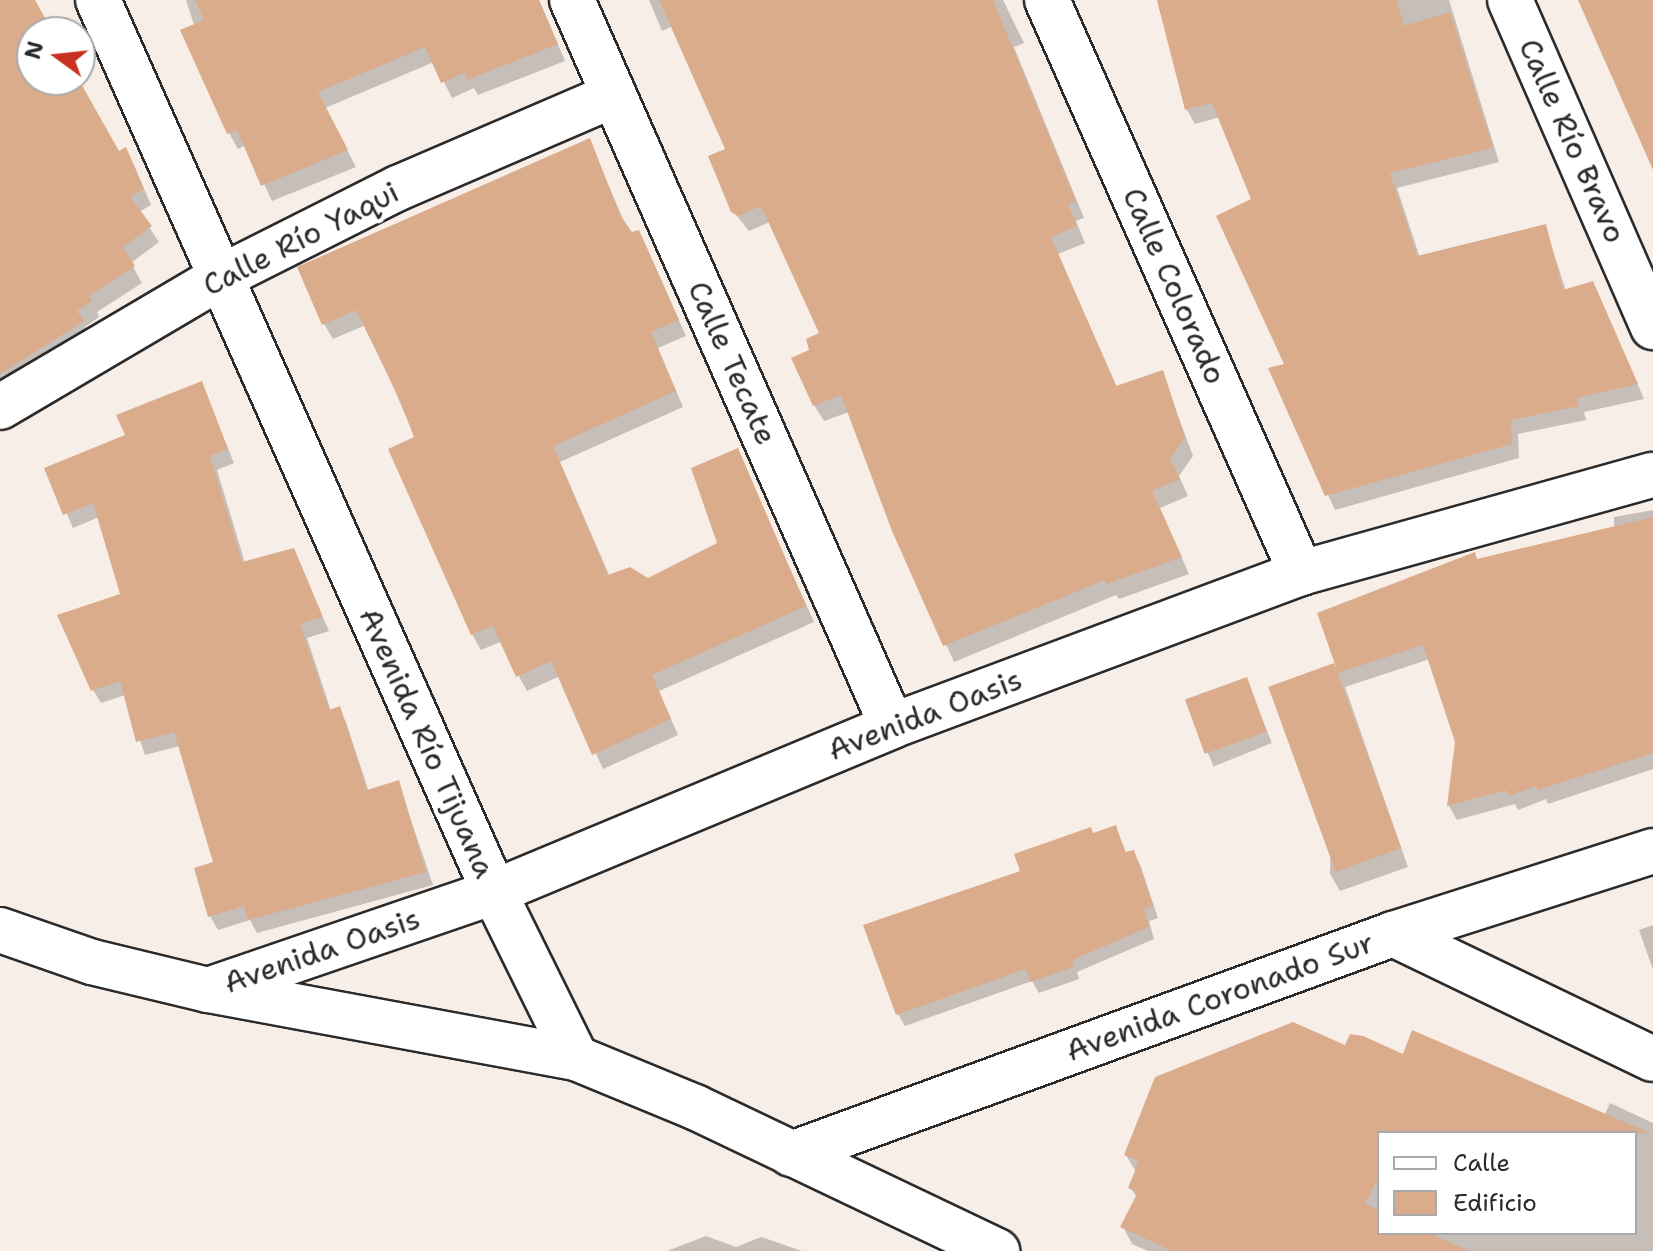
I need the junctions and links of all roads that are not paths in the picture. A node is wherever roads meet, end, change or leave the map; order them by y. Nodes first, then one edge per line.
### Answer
1 (98, 0) edge
2 (572, 0) edge
3 (1047, 0) edge
4 (1510, 0) edge
5 (614, 95) junction
6 (221, 277) junction
7 (1653, 327) edge
8 (0, 407) edge
9 (1653, 475) edge
10 (1301, 573) junction
11 (892, 726) junction
12 (1653, 851) edge
13 (494, 892) junction
14 (0, 930) edge
15 (1393, 934) junction
16 (208, 990) junction
17 (576, 1058) junction
18 (1653, 1059) edge
19 (791, 1154) junction
20 (997, 1251) edge

1 - 6 street, Avenida Río Tijuana
2 - 5 street, Calle Tecate
3 - 10 street, Calle Colorado
4 - 7 street, Calle Río Bravo
5 - 6 street, Calle Río Yaqui
5 - 11 street, Calle Tecate
6 - 8 street, Calle Río Yaqui
6 - 13 street, Avenida Río Tijuana
9 - 10 street, Avenida Oasis
10 - 11 street, Avenida Oasis
11 - 13 street, Avenida Oasis
12 - 15 street, Avenida Coronado Sur
13 - 16 street, Avenida Oasis
13 - 17 street, Avenida Río Tijuana
14 - 16 street, Avenida Oasis
15 - 18 street
15 - 19 street, Avenida Coronado Sur
16 - 17 street, Avenida Oasis
17 - 19 street
19 - 20 street

